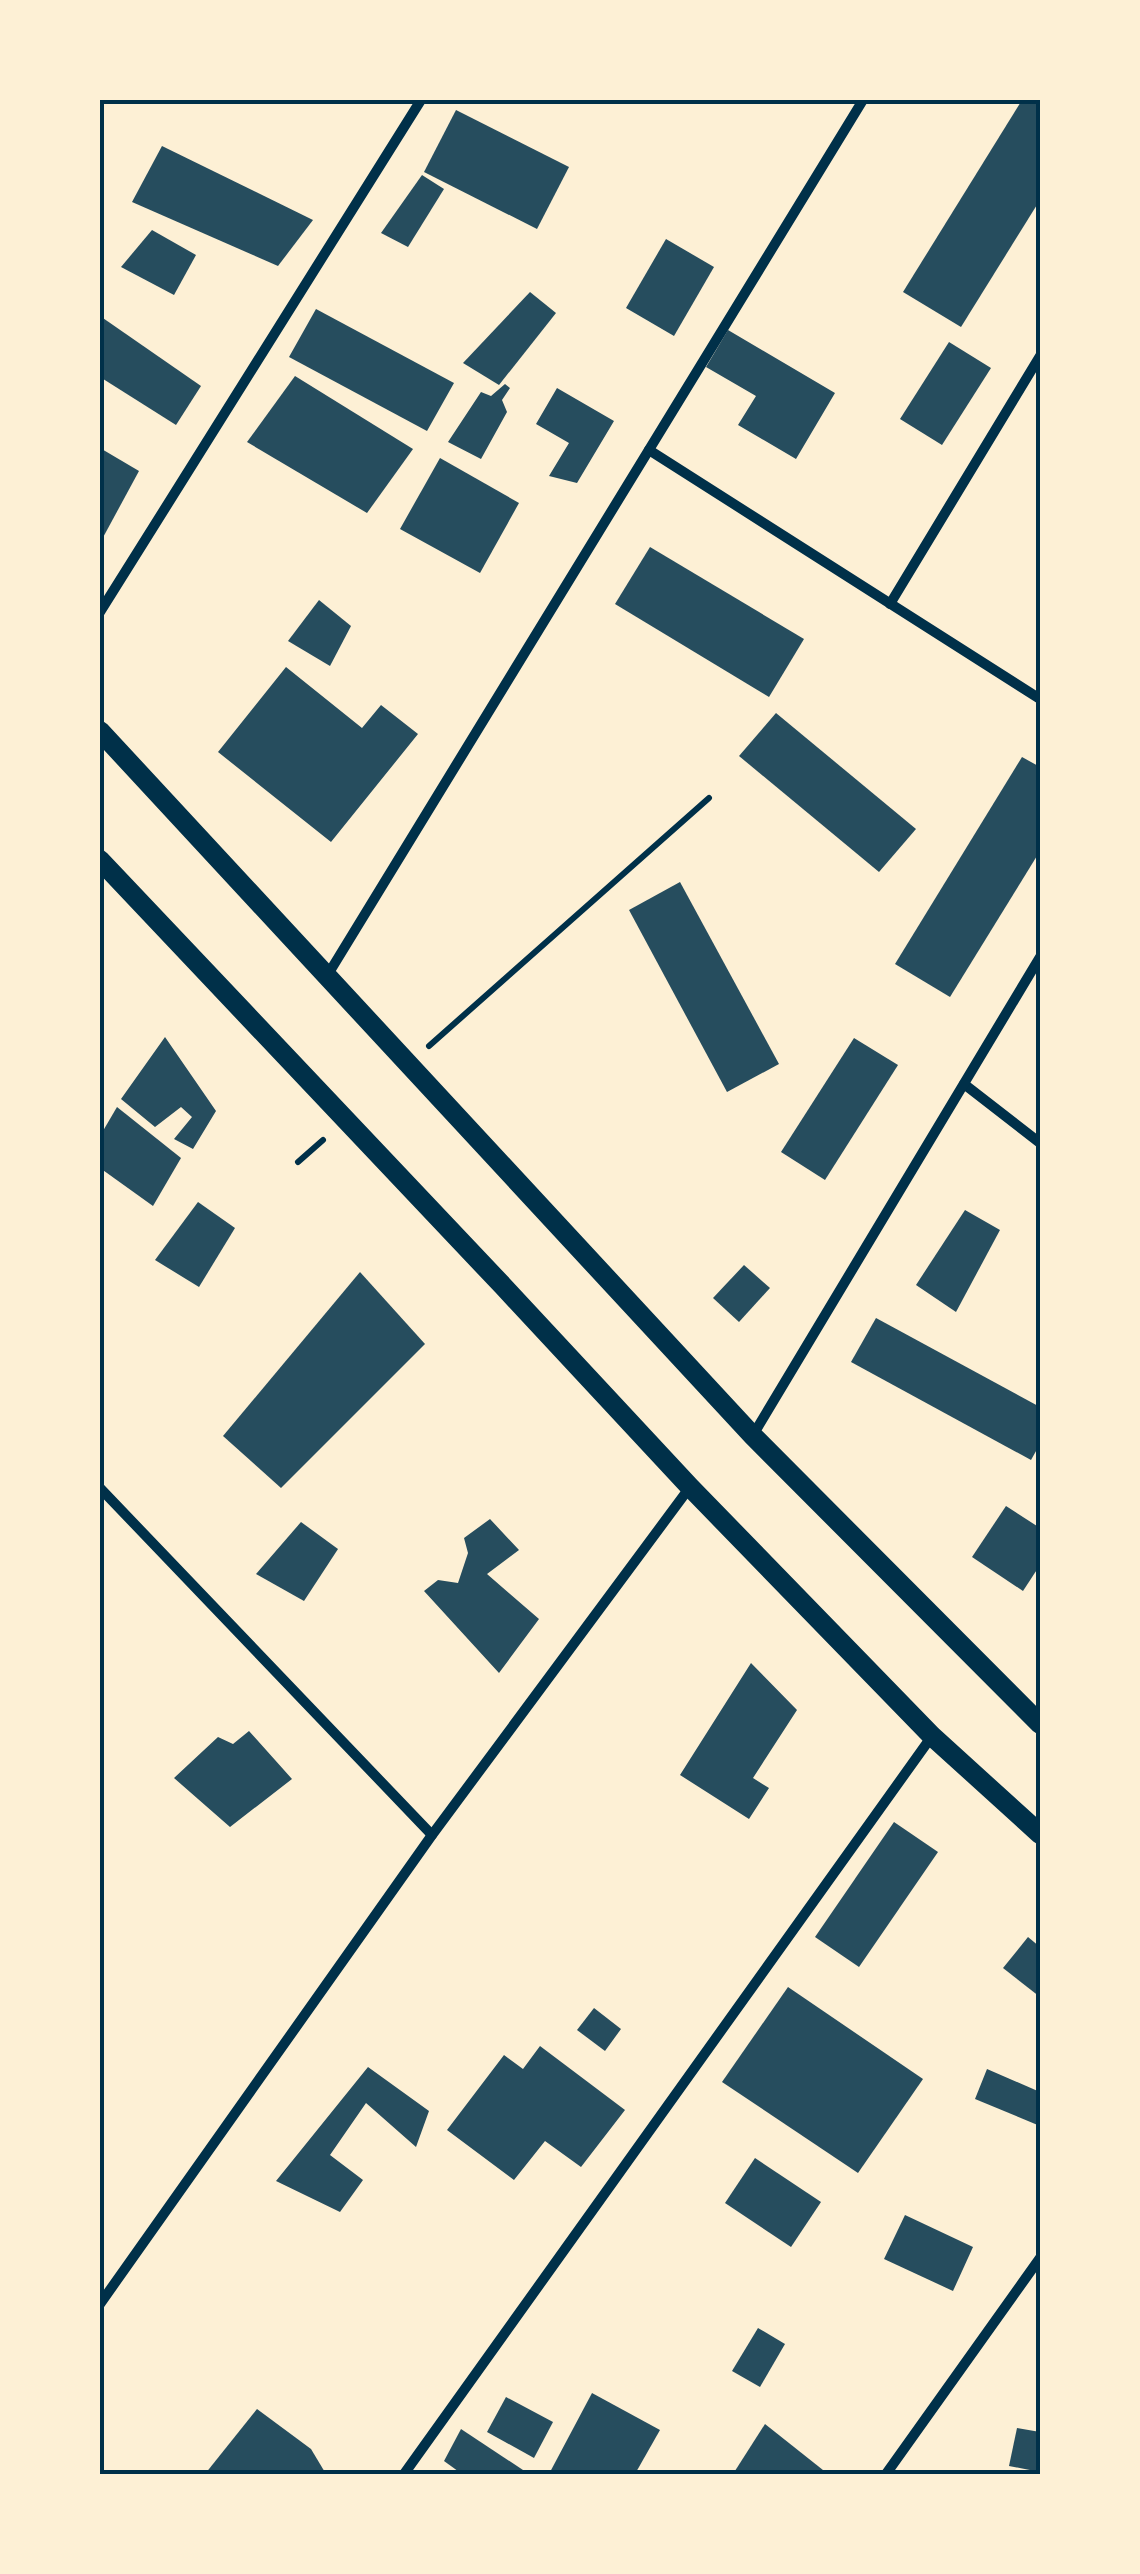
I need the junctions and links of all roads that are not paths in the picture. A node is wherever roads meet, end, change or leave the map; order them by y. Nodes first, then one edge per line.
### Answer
1 (421, 100) edge
2 (863, 100) edge
3 (1040, 356) edge
4 (649, 450) junction
5 (890, 604) junction
6 (100, 612) edge
7 (1040, 700) edge
8 (100, 731) edge
9 (100, 860) edge
10 (1040, 957) edge
11 (327, 976) junction
12 (964, 1084) junction
13 (1040, 1143) edge
14 (753, 1436) junction
15 (690, 1487) junction
16 (100, 1488) edge
17 (1040, 1724) edge
18 (932, 1736) junction
19 (1040, 1834) edge
20 (432, 1835) junction
21 (1040, 2258) edge
22 (100, 2304) edge
23 (404, 2474) edge
24 (886, 2474) edge

1 - 6 street
2 - 4 street
3 - 5 street
4 - 5 street
4 - 11 street
5 - 7 street
8 - 11 main road
9 - 15 main road
10 - 12 street
11 - 14 main road
12 - 13 street
12 - 14 street
14 - 17 main road
15 - 18 main road
15 - 20 street
16 - 20 street
18 - 19 main road
18 - 23 street
20 - 22 street
21 - 24 street

